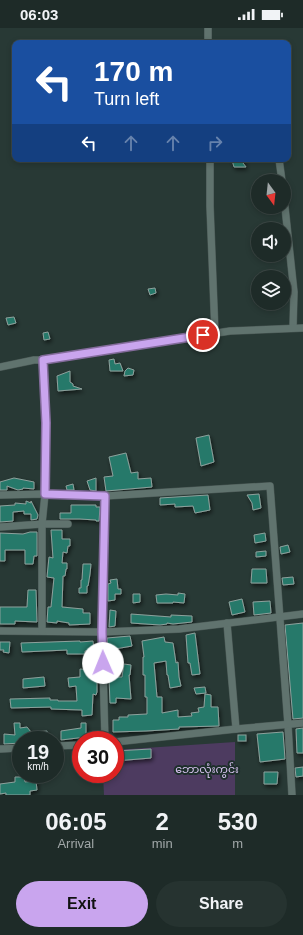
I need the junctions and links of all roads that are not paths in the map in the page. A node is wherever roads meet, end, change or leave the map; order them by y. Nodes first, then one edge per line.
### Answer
1 (208, 28) edge
2 (208, 40) edge
3 (210, 162) edge
4 (279, 162) edge
5 (281, 174) edge
6 (286, 214) edge
7 (293, 328) junction
8 (303, 328) edge
9 (215, 333) junction
10 (43, 360) junction
11 (0, 367) edge
12 (45, 494) junction
13 (0, 495) edge
14 (105, 496) junction
15 (42, 524) junction
16 (68, 524) dead end
17 (0, 527) edge
18 (303, 614) edge
19 (280, 618) junction
20 (227, 623) junction
21 (0, 631) edge
22 (42, 631) junction
23 (102, 632) junction
24 (303, 723) edge
25 (288, 725) junction
26 (236, 729) junction
27 (104, 731) edge
28 (124, 741) edge
29 (12, 748) edge
30 (0, 749) edge
31 (292, 795) edge

1 - 2 street
3 - 9 street
4 - 5 street
6 - 7 street
7 - 8 street
7 - 9 street
9 - 10 street
10 - 11 street
10 - 12 street
12 - 13 street
12 - 14 street
12 - 15 street
14 - 19 street
14 - 23 street
15 - 16 street
15 - 17 street
15 - 22 street
18 - 19 street
19 - 20 street
19 - 25 street
20 - 23 street
20 - 26 street
21 - 22 street
22 - 23 street
23 - 27 street
24 - 25 street
25 - 26 street
25 - 31 street
26 - 28 street
29 - 30 street

